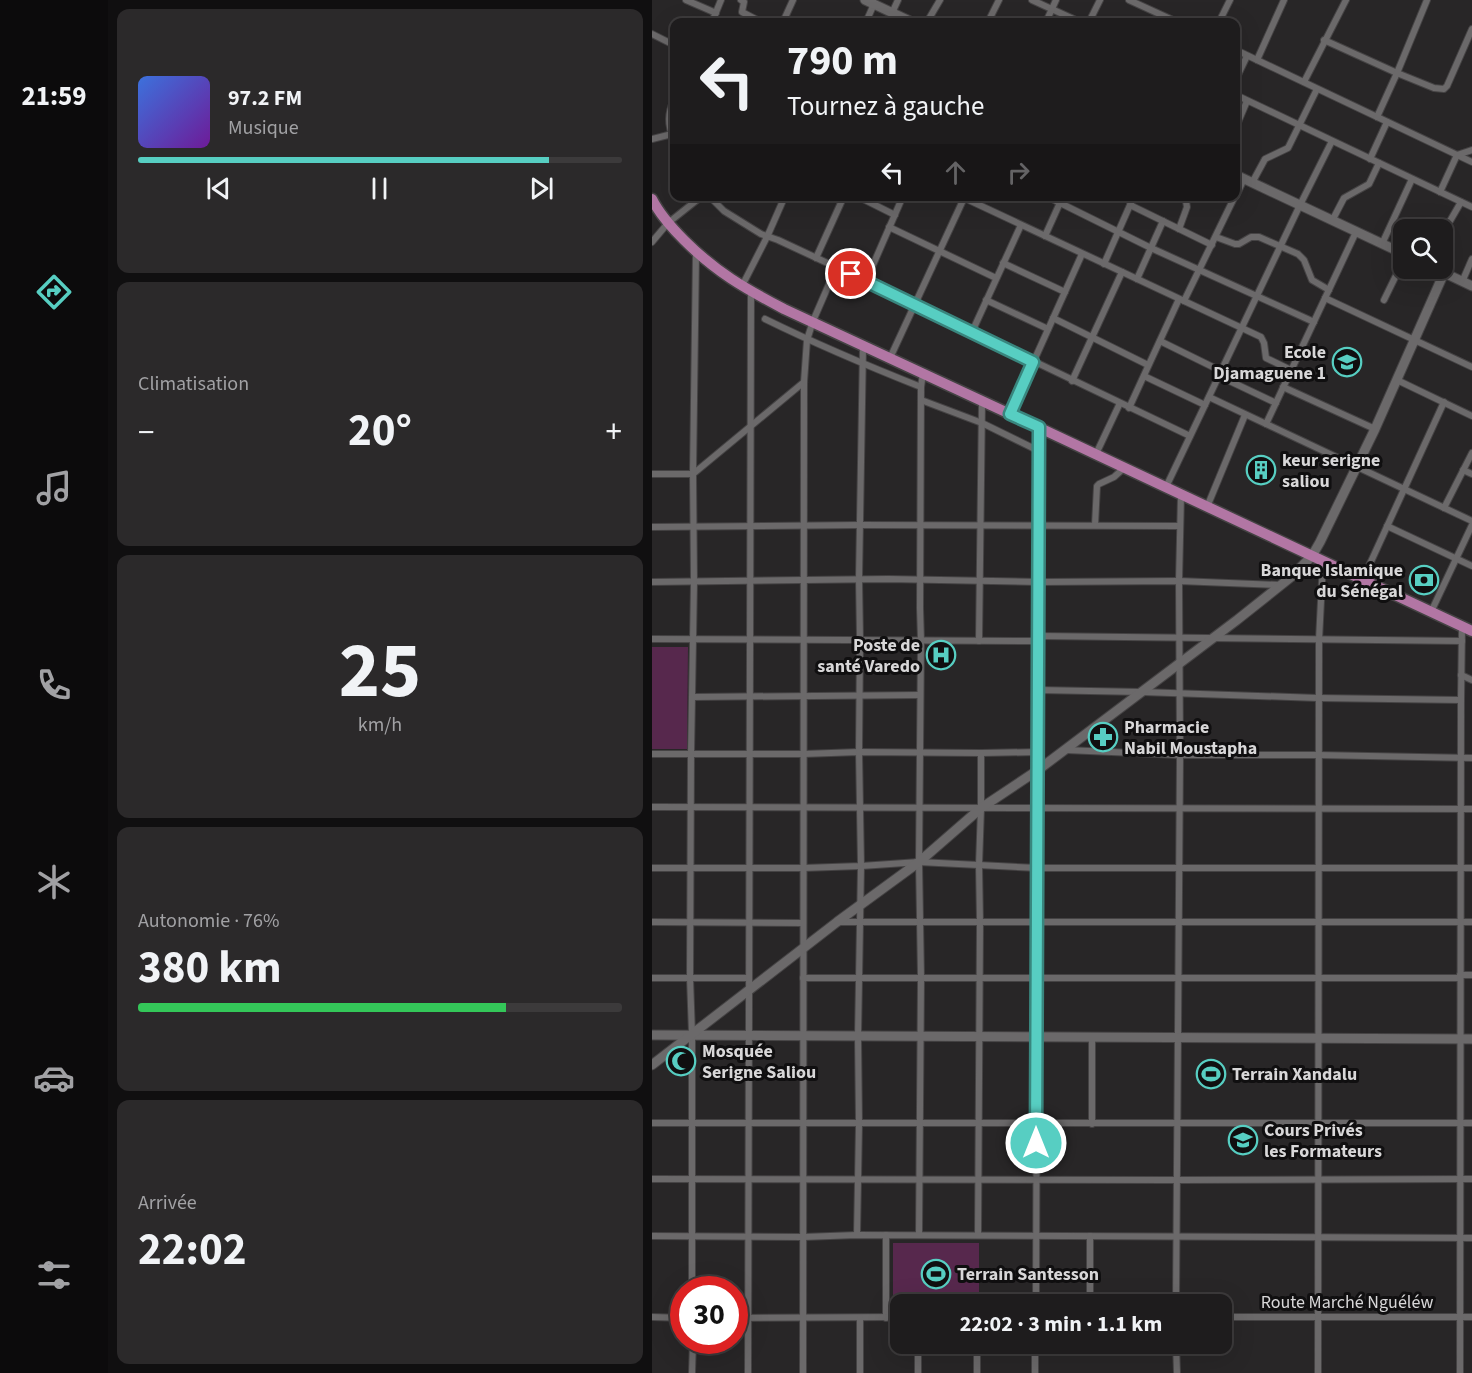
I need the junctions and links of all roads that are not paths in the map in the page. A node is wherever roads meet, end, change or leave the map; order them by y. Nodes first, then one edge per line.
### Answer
1 (686, 0) edge
2 (721, 0) edge
3 (741, 0) edge
4 (793, 0) edge
5 (898, 0) edge
6 (940, 0) edge
7 (999, 0) edge
8 (1032, 0) edge
9 (1056, 0) edge
10 (1100, 0) edge
11 (1129, 0) edge
12 (1230, 0) edge
13 (1284, 0) edge
14 (1346, 0) edge
15 (1427, 0) edge
16 (869, 2) edge
17 (1052, 9) junction
18 (716, 13) junction
19 (892, 13) junction
20 (714, 18) edge
21 (753, 18) edge
22 (785, 18) edge
23 (867, 18) edge
24 (903, 18) edge
25 (929, 18) edge
26 (990, 18) edge
27 (1048, 18) edge
28 (1071, 18) edge
29 (1091, 18) edge
30 (1168, 18) edge
31 (1221, 18) edge
32 (1471, 28) edge
33 (652, 34) edge
34 (1470, 38) edge
35 (1324, 40) junction
36 (670, 43) edge
37 (1240, 52) edge
38 (1248, 56) junction
39 (1257, 60) junction
40 (1240, 71) edge
41 (1397, 73) junction
42 (1304, 82) junction
43 (1317, 89) junction
44 (1240, 97) edge
45 (1248, 101) junction
46 (1377, 117) junction
47 (1240, 118) edge
48 (1387, 122) junction
49 (1299, 125) junction
50 (670, 137) edge
51 (652, 139) edge
52 (1332, 141) junction
53 (1471, 150) edge
54 (1457, 155) junction
55 (1370, 159) junction
56 (1471, 162) edge
57 (1379, 163) junction
58 (1412, 178) junction
59 (1244, 179) edge
60 (1440, 192) junction
61 (652, 200) edge
62 (696, 201) edge
63 (713, 201) edge
64 (783, 201) edge
65 (842, 201) edge
66 (867, 201) edge
67 (901, 201) edge
68 (961, 201) edge
69 (971, 201) edge
70 (1062, 201) edge
71 (1064, 201) edge
72 (1132, 201) edge
73 (1186, 201) edge
74 (1233, 201) edge
75 (1461, 202) junction
76 (1130, 205) junction
77 (1300, 205) junction
78 (1471, 207) edge
79 (895, 215) junction
80 (1451, 219) edge
81 (1332, 220) junction
82 (1163, 221) junction
83 (668, 223) junction
84 (1021, 225) junction
85 (889, 227) junction
86 (1179, 229) junction
87 (1118, 231) junction
88 (1356, 232) junction
89 (1045, 236) junction
90 (767, 237) junction
91 (1216, 237) junction
92 (652, 242) edge
93 (1382, 244) junction
94 (1212, 245) junction
95 (1281, 247) junction
96 (1151, 248) junction
97 (1393, 249) edge
98 (696, 252) junction
99 (939, 252) junction
100 (1082, 254) junction
101 (816, 258) junction
102 (1471, 259) edge
103 (1003, 263) junction
104 (1104, 264) junction
105 (836, 268) junction
106 (1199, 270) junction
107 (1122, 272) junction
108 (996, 278) junction
109 (1453, 278) edge
110 (1137, 279) junction
111 (1394, 279) edge
112 (1441, 279) edge
113 (866, 281) junction
114 (1462, 282) junction
115 (1471, 286) edge
116 (746, 289) junction
117 (1329, 290) junction
118 (1065, 292) junction
119 (1256, 296) junction
120 (1325, 298) junction
121 (986, 300) junction
122 (1182, 300) junction
123 (1384, 300) dead end
124 (915, 304) junction
125 (1053, 318) junction
126 (765, 319) dead end
127 (813, 321) junction
128 (1314, 322) junction
129 (1242, 328) junction
130 (1048, 329) junction
131 (972, 332) junction
132 (1092, 337) junction
133 (807, 340) junction
134 (1415, 340) junction
135 (1160, 341) junction
136 (864, 346) junction
137 (890, 358) junction
138 (1033, 362) junction
139 (863, 364) junction
140 (1148, 366) junction
141 (1471, 367) edge
142 (1291, 370) junction
143 (922, 373) junction
144 (1220, 373) junction
145 (1144, 376) junction
146 (1397, 380) junction
147 (1072, 381) junction
148 (804, 382) junction
149 (921, 387) junction
150 (1284, 387) junction
151 (1208, 397) junction
152 (921, 400) junction
153 (982, 401) junction
154 (1444, 402) junction
155 (1120, 403) junction
156 (1276, 403) junction
157 (1205, 405) junction
158 (1129, 408) junction
159 (1010, 414) junction
160 (1245, 415) junction
161 (1471, 416) edge
162 (982, 423) junction
163 (751, 424) junction
164 (1266, 424) junction
165 (1039, 427) junction
166 (1375, 429) junction
167 (1190, 436) junction
168 (1039, 451) junction
169 (1471, 453) edge
170 (1096, 454) junction
171 (1357, 466) junction
172 (1124, 468) junction
173 (1463, 470) junction
174 (652, 474) edge
175 (693, 474) junction
176 (1471, 474) edge
177 (1166, 487) junction
178 (1404, 490) junction
179 (1181, 495) junction
180 (1207, 507) junction
181 (1444, 508) junction
182 (1471, 523) edge
183 (694, 525) junction
184 (750, 525) junction
185 (860, 525) junction
186 (920, 525) junction
187 (980, 525) junction
188 (1039, 525) junction
189 (1095, 525) junction
190 (652, 526) edge
191 (804, 526) junction
192 (1179, 526) junction
193 (1387, 526) junction
194 (1317, 558) junction
195 (1456, 558) junction
196 (1471, 566) edge
197 (859, 579) junction
198 (1363, 579) junction
199 (920, 580) junction
200 (750, 581) junction
201 (804, 581) junction
202 (979, 581) junction
203 (1179, 581) junction
204 (652, 582) edge
205 (694, 582) junction
206 (1039, 582) junction
207 (1281, 585) junction
208 (1431, 612) junction
209 (1467, 629) edge
210 (1179, 637) junction
211 (1216, 637) junction
212 (652, 639) edge
213 (693, 639) junction
214 (1038, 639) junction
215 (750, 640) junction
216 (803, 640) junction
217 (860, 640) junction
218 (1319, 640) junction
219 (1462, 640) junction
220 (921, 641) junction
221 (979, 641) junction
222 (1180, 664) junction
223 (1461, 675) junction
224 (1471, 680) edge
225 (1038, 690) junction
226 (1142, 692) junction
227 (1179, 694) junction
228 (920, 695) junction
229 (750, 696) junction
230 (804, 696) junction
231 (860, 696) junction
232 (693, 697) junction
233 (1318, 698) junction
234 (1460, 700) junction
235 (1066, 750) junction
236 (859, 752) junction
237 (920, 752) junction
238 (1038, 752) junction
239 (981, 753) junction
240 (652, 754) edge
241 (691, 754) junction
242 (750, 754) junction
243 (803, 754) junction
244 (1180, 755) junction
245 (1318, 755) junction
246 (1460, 758) junction
247 (1471, 758) edge
248 (1038, 770) junction
249 (652, 807) edge
250 (690, 807) junction
251 (920, 807) junction
252 (750, 808) junction
253 (803, 808) junction
254 (860, 808) junction
255 (981, 808) junction
256 (1038, 808) junction
257 (1179, 808) junction
258 (1318, 808) junction
259 (1460, 808) junction
260 (1471, 809) edge
261 (919, 862) junction
262 (979, 865) junction
263 (861, 866) junction
264 (652, 868) edge
265 (690, 868) junction
266 (749, 868) junction
267 (803, 868) junction
268 (1038, 868) junction
269 (1179, 868) junction
270 (1318, 868) junction
271 (1460, 868) junction
272 (1471, 868) edge
273 (859, 906) junction
274 (652, 922) edge
275 (690, 922) junction
276 (749, 922) junction
277 (837, 922) junction
278 (1178, 922) junction
279 (1318, 922) junction
280 (1460, 922) junction
281 (1471, 922) edge
282 (803, 923) junction
283 (859, 923) junction
284 (920, 923) junction
285 (980, 923) junction
286 (1037, 923) junction
287 (803, 948) junction
288 (1471, 975) edge
289 (1460, 977) junction
290 (652, 978) edge
291 (690, 978) junction
292 (749, 978) junction
293 (803, 978) junction
294 (859, 978) junction
295 (921, 978) junction
296 (980, 978) junction
297 (1037, 978) junction
298 (1178, 978) junction
299 (1318, 978) junction
300 (749, 991) junction
301 (692, 1034) junction
302 (652, 1035) edge
303 (749, 1036) junction
304 (803, 1036) junction
305 (858, 1036) junction
306 (920, 1036) junction
307 (979, 1037) junction
308 (1037, 1037) junction
309 (1092, 1037) junction
310 (1178, 1038) junction
311 (1318, 1038) junction
312 (1460, 1039) junction
313 (1471, 1039) edge
314 (652, 1065) edge
315 (652, 1123) edge
316 (692, 1123) junction
317 (1318, 1123) junction
318 (1460, 1123) junction
319 (1471, 1123) edge
320 (748, 1124) junction
321 (803, 1124) junction
322 (859, 1124) junction
323 (920, 1124) junction
324 (979, 1124) junction
325 (1036, 1124) junction
326 (1092, 1124) junction
327 (1177, 1124) junction
328 (652, 1179) edge
329 (691, 1179) junction
330 (803, 1179) junction
331 (859, 1179) junction
332 (1318, 1179) junction
333 (1460, 1179) junction
334 (1471, 1179) edge
335 (748, 1180) junction
336 (920, 1180) junction
337 (979, 1180) junction
338 (1036, 1180) junction
339 (1177, 1180) junction
340 (858, 1235) junction
341 (886, 1235) junction
342 (919, 1235) junction
343 (978, 1235) junction
344 (652, 1236) edge
345 (748, 1236) junction
346 (1036, 1236) junction
347 (1090, 1236) junction
348 (1177, 1236) junction
349 (692, 1237) junction
350 (802, 1237) junction
351 (1318, 1237) junction
352 (1460, 1238) junction
353 (1471, 1238) edge
354 (692, 1276) edge
355 (748, 1276) edge
356 (1036, 1294) edge
357 (1090, 1294) edge
358 (1176, 1294) edge
359 (652, 1317) edge
360 (670, 1317) edge
361 (1232, 1317) edge
362 (1318, 1317) junction
363 (1460, 1317) junction
364 (1471, 1317) edge
365 (748, 1318) edge
366 (802, 1318) junction
367 (860, 1318) junction
368 (886, 1318) junction
369 (890, 1318) edge
370 (692, 1354) edge
371 (748, 1354) edge
372 (918, 1354) edge
373 (977, 1354) edge
374 (1035, 1354) edge
375 (1176, 1354) edge
376 (692, 1373) edge
377 (748, 1373) edge
378 (803, 1373) edge
379 (860, 1373) edge
380 (918, 1373) edge
381 (977, 1373) edge
382 (1035, 1373) edge
383 (1177, 1373) edge
384 (1318, 1373) edge
385 (1460, 1373) edge

1 - 18 street
2 - 18 street
3 - 21 street
4 - 22 street
5 - 19 street
6 - 25 street
7 - 26 street
8 - 17 street
9 - 17 street
10 - 29 street
11 - 30 street
12 - 31 street
13 - 39 street
14 - 35 street
15 - 41 street
16 - 19 main road
16 - 23 street
17 - 27 street
17 - 28 street
18 - 20 street
19 - 24 main road
32 - 34 street
33 - 36 street
34 - 41 street
35 - 41 street
35 - 42 street
37 - 38 street
38 - 39 street
38 - 40 street
39 - 42 street
41 - 46 street
42 - 43 street
43 - 46 street
43 - 49 street
44 - 45 street
45 - 47 street
45 - 49 street
46 - 48 street
48 - 54 street
48 - 55 street
49 - 52 street
49 - 59 street
50 - 51 street
52 - 55 street
52 - 77 street
53 - 54 street
54 - 56 street
54 - 60 street
55 - 57 street
57 - 58 street
57 - 81 street
58 - 60 street
58 - 93 street
59 - 77 main road
60 - 75 street
61 - 83 highway
62 - 83 street
63 - 90 street
64 - 90 street
65 - 101 street
66 - 79 street
67 - 79 street
68 - 99 street
69 - 84 street
70 - 89 street
71 - 87 street
72 - 76 street
73 - 86 street
74 - 91 street
75 - 78 street
75 - 80 street
76 - 82 street
76 - 87 street
77 - 81 main road
77 - 95 street
79 - 85 street
81 - 88 main road
82 - 86 street
82 - 96 street
83 - 92 street
83 - 98 highway
84 - 89 street
84 - 103 street
85 - 99 street
85 - 113 street
86 - 94 street
87 - 96 street
87 - 104 street
88 - 93 main road
88 - 117 street
89 - 100 street
90 - 101 street
90 - 116 street
91 - 94 street
91 - 95 street
93 - 97 main road
94 - 106 street
95 - 117 street
95 - 119 street
96 - 106 street
96 - 110 street
98 - 116 highway
98 - 175 street
99 - 108 street
99 - 124 street
100 - 104 street
100 - 118 street
101 - 105 street
102 - 114 street
103 - 108 street
103 - 118 street
104 - 107 street
105 - 113 street
105 - 127 street
106 - 119 street
106 - 122 street
107 - 110 street
107 - 132 street
108 - 121 street
109 - 114 main road
110 - 122 street
111 - 123 street
112 - 134 main road
113 - 124 street
114 - 115 main road
116 - 127 highway
116 - 163 street
117 - 120 street
118 - 125 street
119 - 128 street
119 - 129 street
120 - 128 street
120 - 134 street
121 - 130 street
121 - 131 street
122 - 129 street
122 - 135 street
124 - 131 street
124 - 137 street
125 - 130 street
125 - 132 street
126 - 133 street
127 - 133 street
127 - 136 highway
128 - 142 street
129 - 142 street
129 - 144 street
130 - 138 street
131 - 138 street
132 - 140 street
132 - 147 street
133 - 139 street
133 - 148 street
134 - 141 street
134 - 146 main road
135 - 140 street
135 - 144 street
136 - 137 highway
136 - 139 street
137 - 143 highway
138 - 147 street
138 - 159 street
139 - 149 street
139 - 185 street
140 - 145 street
142 - 150 street
143 - 149 street
143 - 153 highway
144 - 151 street
144 - 156 street
145 - 157 street
145 - 158 street
146 - 154 street
146 - 166 main road
147 - 155 street
148 - 163 street
148 - 191 street
149 - 152 street
150 - 156 street
150 - 166 street
151 - 157 street
151 - 160 street
152 - 162 street
152 - 186 street
153 - 159 highway
153 - 162 street
154 - 161 street
154 - 178 street
155 - 158 street
155 - 170 street
156 - 164 street
157 - 167 street
158 - 167 street
159 - 165 highway
160 - 164 street
160 - 180 street
162 - 168 street
162 - 187 street
163 - 175 street
163 - 184 street
164 - 171 street
165 - 168 street
165 - 170 highway
166 - 171 main road
167 - 177 street
168 - 188 street
169 - 173 street
170 - 172 highway
171 - 178 street
171 - 194 main road
172 - 177 highway
172 - 189 street
173 - 176 street
173 - 181 street
174 - 175 street
175 - 183 street
177 - 179 highway
178 - 181 street
178 - 193 street
179 - 180 highway
179 - 192 street
180 - 194 highway
181 - 182 street
182 - 195 street
183 - 184 street
183 - 190 street
183 - 205 street
184 - 191 street
184 - 200 street
185 - 186 street
185 - 191 street
185 - 197 street
186 - 187 street
186 - 199 street
187 - 188 street
187 - 202 street
188 - 189 street
188 - 206 street
189 - 192 street
191 - 201 street
192 - 203 street
193 - 195 street
193 - 198 street
194 - 198 highway
194 - 207 main road
194 - 218 street
195 - 196 street
195 - 208 street
197 - 199 street
197 - 201 street
197 - 217 street
198 - 208 highway
199 - 202 street
199 - 220 street
200 - 201 street
200 - 205 street
200 - 215 street
201 - 216 street
202 - 206 street
202 - 221 street
203 - 206 street
203 - 207 street
203 - 210 street
204 - 205 street
205 - 213 street
206 - 214 street
207 - 211 main road
208 - 209 highway
209 - 219 street
210 - 211 street
210 - 214 street
210 - 222 street
211 - 218 street
211 - 222 main road
212 - 213 street
213 - 215 street
213 - 232 street
214 - 221 street
214 - 225 street
215 - 216 street
215 - 229 street
216 - 217 street
216 - 230 street
217 - 220 street
217 - 231 street
218 - 219 street
218 - 233 street
219 - 223 street
220 - 221 street
220 - 228 street
222 - 226 main road
222 - 227 street
223 - 224 street
223 - 234 street
225 - 226 street
225 - 238 street
226 - 227 street
226 - 235 main road
227 - 233 street
227 - 244 street
228 - 231 street
228 - 237 street
229 - 230 street
229 - 232 street
229 - 242 street
230 - 231 street
230 - 243 street
231 - 236 street
232 - 241 street
233 - 234 street
233 - 245 street
234 - 246 street
235 - 244 street
235 - 248 main road
236 - 237 street
236 - 243 street
236 - 254 street
237 - 239 street
237 - 251 street
238 - 239 street
238 - 248 street
239 - 255 street
240 - 241 street
241 - 242 street
241 - 250 street
242 - 243 street
242 - 252 street
243 - 253 street
244 - 245 street
244 - 257 street
245 - 246 street
245 - 258 street
246 - 247 street
246 - 259 street
248 - 255 main road
248 - 256 street
249 - 250 street
250 - 252 street
250 - 265 street
251 - 254 street
251 - 255 street
251 - 261 street
252 - 253 street
252 - 266 street
253 - 254 street
253 - 267 street
254 - 263 street
255 - 256 street
255 - 261 main road
255 - 262 street
256 - 257 street
256 - 268 street
257 - 258 street
257 - 269 street
258 - 259 street
258 - 270 street
259 - 260 street
259 - 271 street
261 - 262 street
261 - 263 street
261 - 273 main road
261 - 284 street
262 - 268 street
262 - 285 street
263 - 267 street
263 - 273 street
264 - 265 street
265 - 266 street
265 - 275 street
266 - 267 street
266 - 276 street
267 - 282 street
268 - 269 street
268 - 286 street
269 - 270 street
269 - 278 street
270 - 271 street
270 - 279 street
271 - 272 street
271 - 280 street
273 - 277 main road
273 - 283 street
274 - 275 street
275 - 276 street
275 - 291 street
276 - 282 street
276 - 292 street
277 - 283 street
277 - 287 main road
278 - 279 street
278 - 286 street
278 - 298 street
279 - 280 street
279 - 299 street
280 - 281 street
280 - 289 street
282 - 287 street
283 - 284 street
283 - 294 street
284 - 285 street
284 - 295 street
285 - 286 street
285 - 296 street
286 - 297 street
287 - 293 street
287 - 300 main road
288 - 289 street
289 - 299 street
289 - 312 street
290 - 291 street
291 - 292 street
291 - 301 street
292 - 300 street
293 - 294 street
293 - 304 street
294 - 295 street
294 - 305 street
295 - 296 street
295 - 306 street
296 - 297 street
296 - 307 street
297 - 298 street
297 - 308 street
298 - 299 street
298 - 310 street
299 - 311 street
300 - 301 main road
300 - 303 street
301 - 302 main road
301 - 303 main road
301 - 314 main road
301 - 316 street
303 - 304 main road
303 - 320 street
304 - 305 main road
304 - 321 street
305 - 306 main road
305 - 322 street
306 - 307 main road
306 - 323 street
307 - 308 main road
307 - 324 street
308 - 309 main road
308 - 325 street
309 - 310 main road
309 - 326 street
310 - 311 main road
310 - 327 street
311 - 312 main road
311 - 317 street
312 - 313 main road
312 - 318 street
315 - 316 street
316 - 320 street
316 - 329 street
317 - 318 street
317 - 327 street
317 - 332 street
318 - 319 street
318 - 333 street
320 - 321 street
320 - 335 street
321 - 322 street
321 - 330 street
322 - 323 street
322 - 331 street
323 - 324 street
323 - 336 street
324 - 325 street
324 - 337 street
325 - 326 street
325 - 338 street
326 - 327 street
327 - 339 street
328 - 329 street
329 - 335 street
329 - 349 street
330 - 331 street
330 - 335 street
330 - 350 street
331 - 336 street
331 - 340 street
332 - 333 street
332 - 339 street
332 - 351 street
333 - 334 street
333 - 352 street
335 - 345 street
336 - 337 street
336 - 342 street
337 - 338 street
337 - 343 street
338 - 339 street
338 - 346 street
339 - 348 street
340 - 341 street
340 - 350 street
341 - 342 street
341 - 368 street
342 - 343 street
343 - 346 street
344 - 349 street
345 - 349 street
345 - 350 street
345 - 355 street
346 - 347 street
346 - 356 street
347 - 348 street
347 - 357 street
348 - 351 street
348 - 358 street
349 - 354 street
350 - 366 street
351 - 352 street
351 - 362 street
352 - 353 street
352 - 363 street
359 - 360 street
361 - 362 street, Route Marché Nguéléw
362 - 363 street, Route Marché Nguéléw
362 - 384 street
363 - 364 street, Route Marché Nguéléw
363 - 385 street
365 - 366 street
366 - 367 street
366 - 378 street
367 - 368 street
367 - 379 street
368 - 369 street
370 - 376 street
371 - 377 street
372 - 380 street
373 - 381 street
374 - 382 street
375 - 383 street

